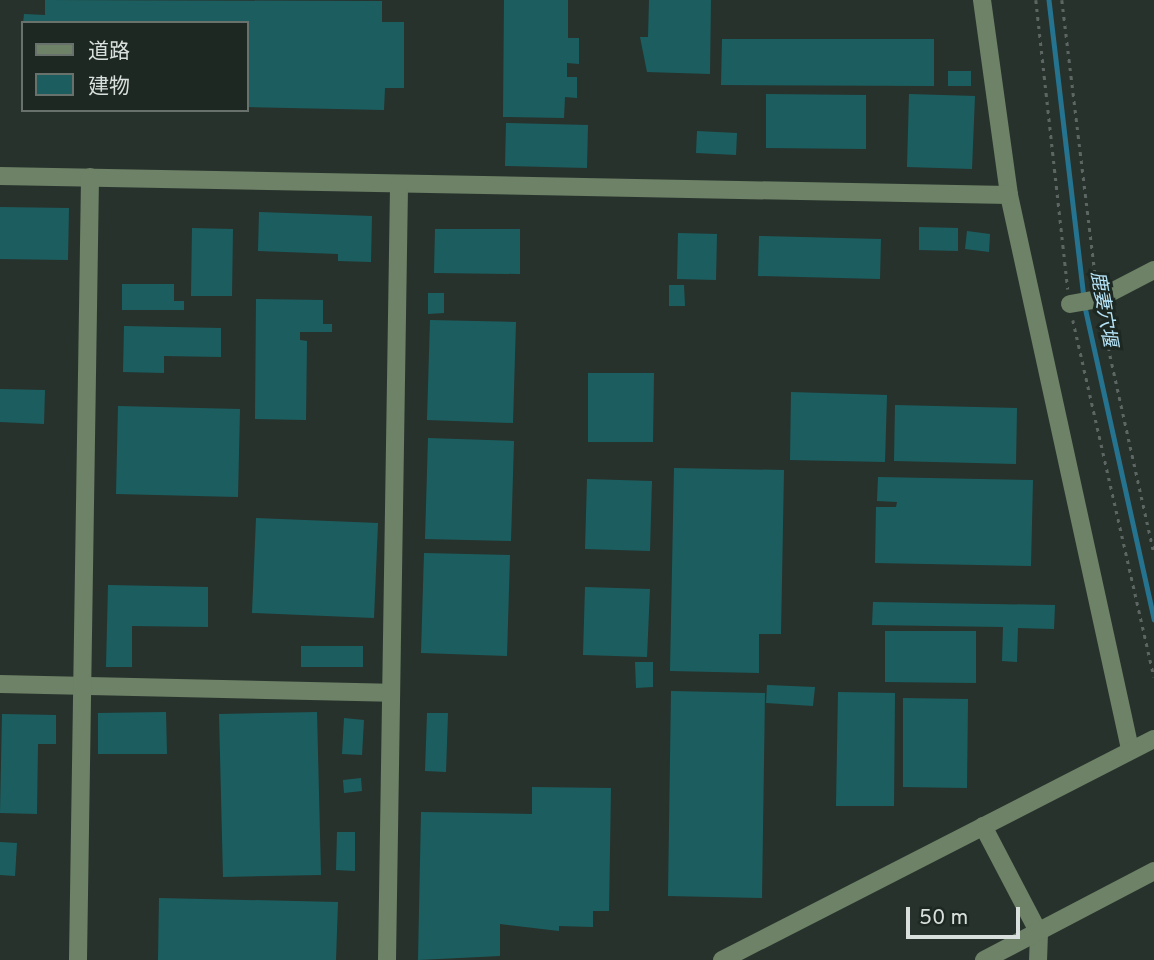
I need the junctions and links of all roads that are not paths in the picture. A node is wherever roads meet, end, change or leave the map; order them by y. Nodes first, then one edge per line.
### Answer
1 (982, 0) edge
2 (0, 176) edge
3 (90, 177) junction
4 (399, 184) junction
5 (1009, 195) junction
6 (1154, 270) edge
7 (1078, 301) road end
8 (0, 684) edge
9 (81, 685) junction
10 (390, 693) junction
11 (1154, 739) edge
12 (1130, 750) junction
13 (983, 827) junction
14 (1149, 873) edge
15 (1154, 891) edge
16 (1039, 933) junction
17 (78, 960) edge
18 (387, 960) edge
19 (722, 960) edge
20 (984, 960) edge
21 (1038, 960) edge

1 - 5 street
2 - 3 street
3 - 4 street
3 - 9 street
4 - 5 street
4 - 10 street
5 - 12 street
6 - 7 street
8 - 9 street
9 - 10 street
9 - 17 street
10 - 18 street
11 - 12 street
12 - 13 street
13 - 16 street
13 - 19 street
14 - 15 street
14 - 16 street
16 - 20 street
16 - 21 street

